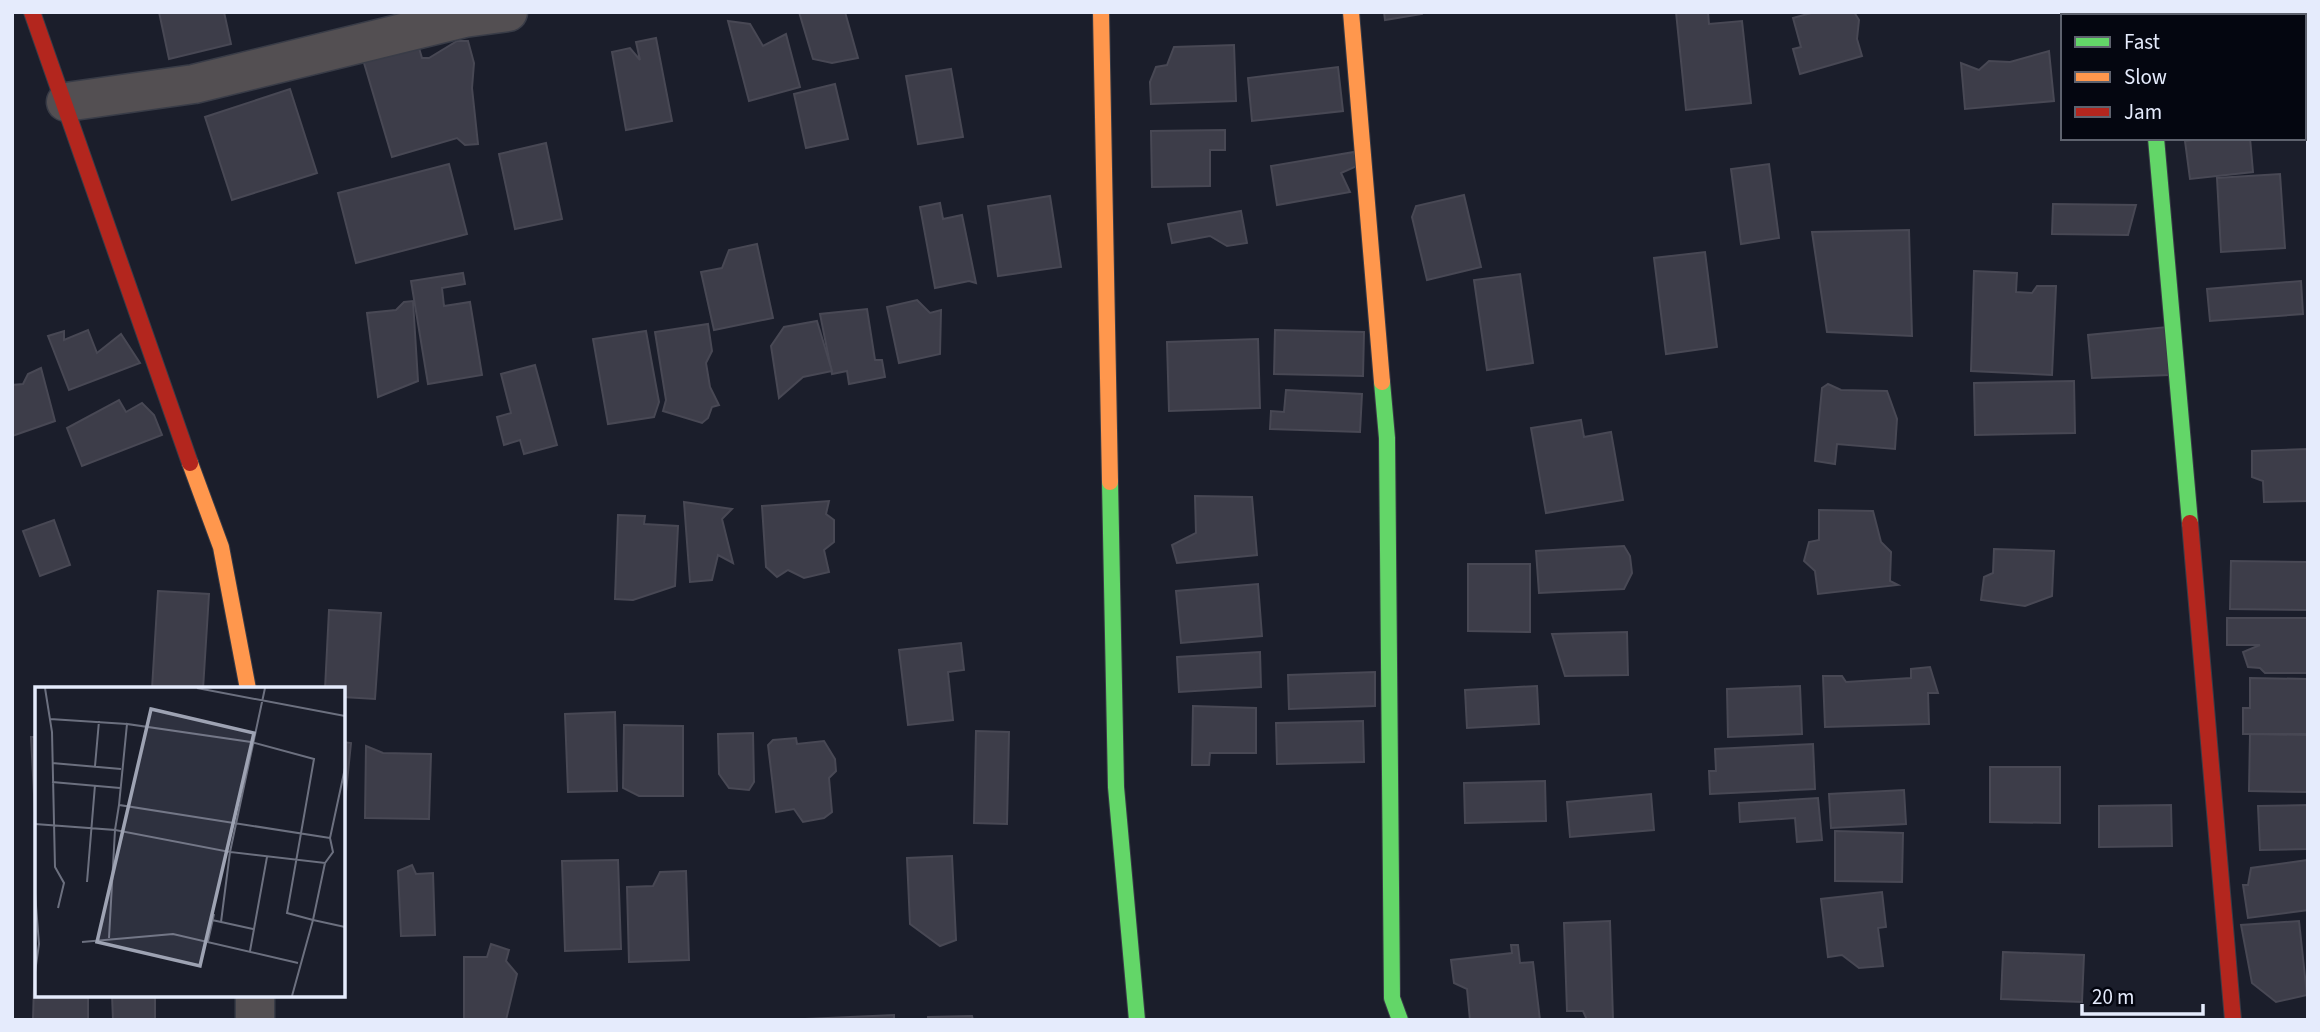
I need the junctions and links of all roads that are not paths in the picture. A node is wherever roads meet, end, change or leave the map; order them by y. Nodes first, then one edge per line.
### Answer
1 (32, 12) edge
2 (508, 12) edge
3 (1101, 12) edge
4 (1351, 12) edge
5 (66, 102) junction
6 (2156, 140) edge
7 (248, 687) edge
8 (255, 997) edge
9 (255, 1020) edge
10 (1137, 1020) edge
11 (1400, 1020) edge
12 (2233, 1020) edge

1 - 5 street
2 - 5 street
3 - 10 street
4 - 11 street
5 - 7 street
6 - 12 street
8 - 9 street

